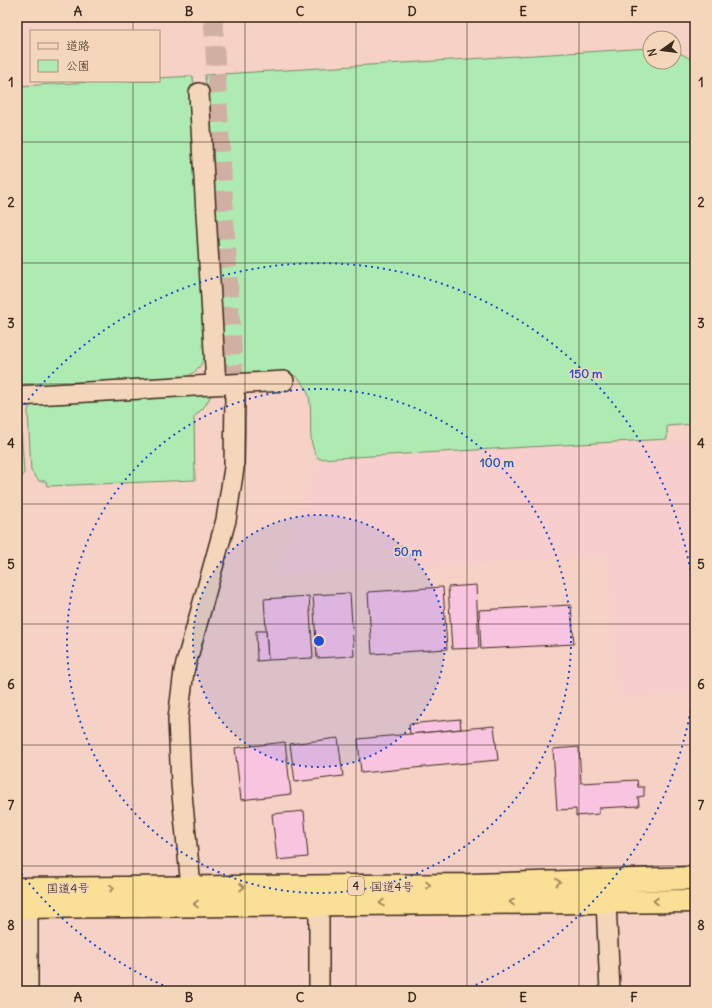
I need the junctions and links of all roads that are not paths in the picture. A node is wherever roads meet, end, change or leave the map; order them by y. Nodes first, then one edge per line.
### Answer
1 (199, 93) dead end
2 (284, 381) dead end
3 (216, 384) junction
4 (17, 396) edge
5 (235, 397) tunnel mouth
6 (695, 878) edge
7 (191, 887) junction
8 (21, 901) edge
9 (606, 901) junction
10 (695, 901) edge
11 (319, 903) junction
12 (28, 991) edge
13 (318, 991) edge
14 (610, 991) edge

1 - 3 street
2 - 3 street
3 - 4 street
5 - 7 street
7 -> 6 highway, 国道4号 / 4
8 -> 7 highway, 国道4号 / 4
11 -> 8 highway, 国道4号 / 4
8 - 12 street
10 -> 9 highway, 国道4号 / 4
9 -> 11 highway, 国道4号 / 4
9 - 14 street
11 - 13 street

